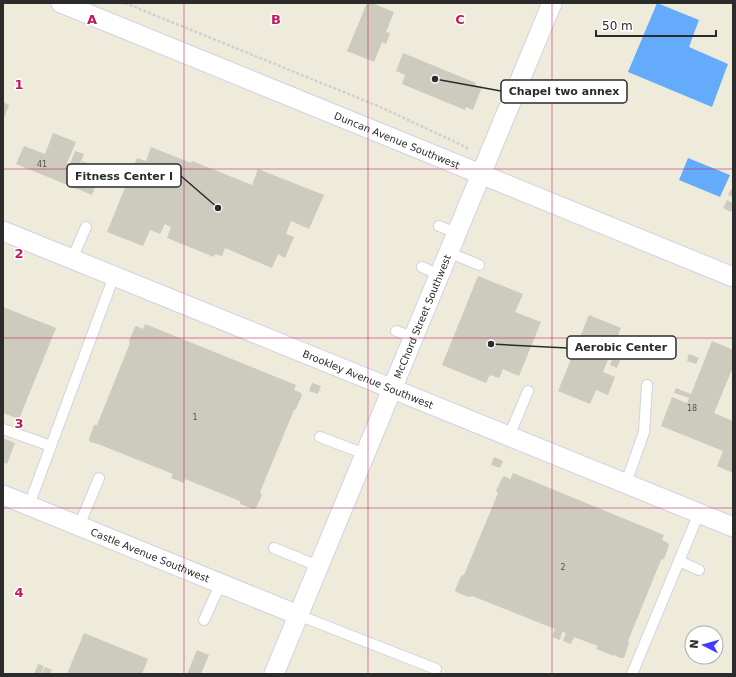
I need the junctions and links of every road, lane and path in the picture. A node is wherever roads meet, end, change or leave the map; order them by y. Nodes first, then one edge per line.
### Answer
1 (61, 3) edge
2 (125, 3) edge
3 (552, 3) edge
4 (472, 155) dead end
5 (482, 174) junction
6 (439, 226) dead end
7 (86, 227) dead end
8 (3, 231) edge
9 (456, 234) junction
10 (448, 252) junction
11 (72, 259) junction
12 (479, 266) dead end
13 (114, 276) junction
14 (733, 277) edge
15 (647, 386) dead end
16 (392, 389) junction
17 (528, 391) dead end
18 (3, 429) edge
19 (509, 436) junction
20 (320, 437) dead end
21 (51, 446) junction
22 (365, 454) junction
23 (99, 478) dead end
24 (626, 483) junction
25 (3, 495) edge
26 (29, 505) junction
27 (699, 513) junction
28 (79, 526) junction
29 (733, 527) edge
30 (274, 548) dead end
31 (679, 561) junction
32 (318, 566) junction
33 (699, 570) dead end
34 (221, 583) junction
35 (298, 615) junction
36 (204, 620) dead end
37 (436, 669) dead end
38 (274, 674) edge
39 (632, 674) edge

1 - 5 street, Duncan Avenue Southwest
2 - 4 path
3 - 5 street, McChord Street Southwest
5 - 9 street, McChord Street Southwest
5 - 14 street, Duncan Avenue Southwest
6 - 9 lane
7 - 11 lane
8 - 11 street, Brookley Avenue Southwest
9 - 10 street, McChord Street Southwest
10 - 12 lane
10 - 16 street, McChord Street Southwest
11 - 13 street, Brookley Avenue Southwest
13 - 16 street, Brookley Avenue Southwest
13 - 21 lane
15 - 24 lane
16 - 19 street, Brookley Avenue Southwest
16 - 22 street, McChord Street Southwest
17 - 19 lane
18 - 21 lane
19 - 24 street, Brookley Avenue Southwest
20 - 22 lane
21 - 26 lane
22 - 32 street, McChord Street Southwest
23 - 28 lane
24 - 27 street, Brookley Avenue Southwest
25 - 26 street, Castle Avenue Southwest
26 - 28 street, Castle Avenue Southwest
27 - 29 street, Brookley Avenue Southwest
27 - 31 lane
28 - 34 street, Castle Avenue Southwest
30 - 32 lane
31 - 33 lane
31 - 39 lane
32 - 35 street, McChord Street Southwest
34 - 35 street, Castle Avenue Southwest
34 - 36 lane
35 - 37 lane
35 - 38 street, McChord Street Southwest

